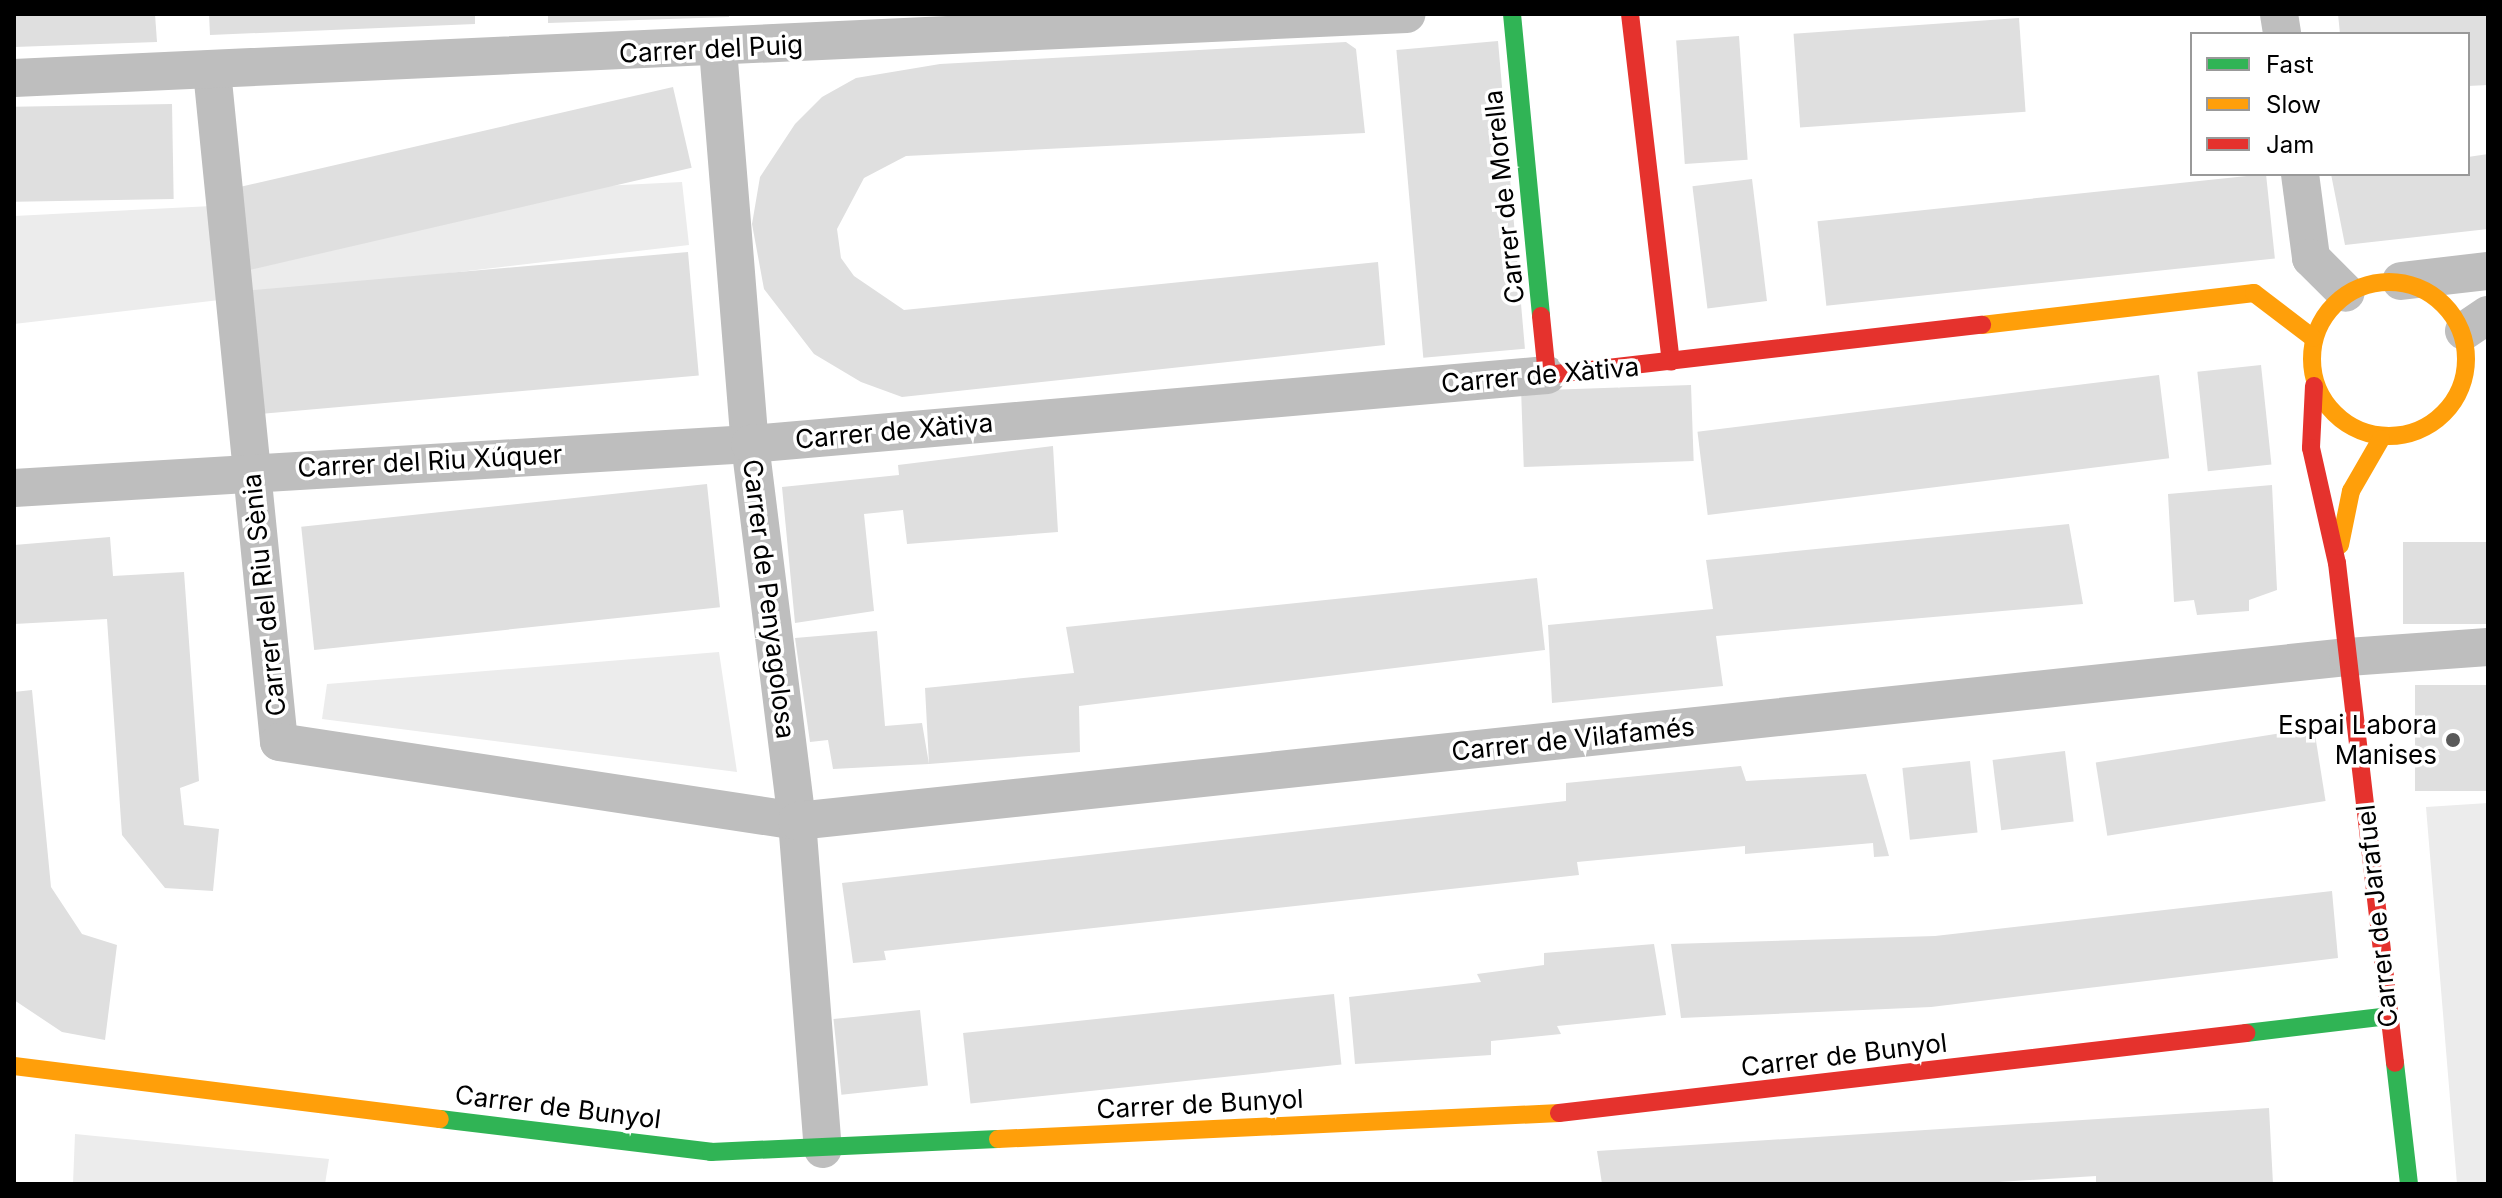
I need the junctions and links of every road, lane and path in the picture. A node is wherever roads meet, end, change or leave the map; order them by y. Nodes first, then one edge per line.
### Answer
1 (1407, 14) edge
2 (1512, 14) edge
3 (1630, 14) edge
4 (718, 49) junction
5 (212, 71) junction
6 (14, 78) edge
7 (2300, 176) edge
8 (2488, 271) edge
9 (2401, 281) junction
10 (2346, 293) junction
11 (2476, 323) edge
12 (2313, 338) junction
13 (1671, 362) junction
14 (1547, 375) junction
15 (2314, 386) junction
16 (2381, 439) junction
17 (750, 444) junction
18 (251, 471) junction
19 (14, 488) edge
20 (2337, 563) junction
21 (2488, 647) edge
22 (2348, 657) junction
23 (797, 821) junction
24 (2388, 1016) junction
25 (14, 1066) edge
26 (823, 1149) junction
27 (2406, 1181) edge

1 - 4 street, Carrer del Puig
2 - 14 street, Carrer de Morella
3 - 13 street
4 - 5 street, Carrer del Puig
4 - 17 street, Carrer de Penyagolosa
5 - 6 street, Carrer del Puig
5 - 18 street, Carrer del Riu Sènia
7 - 10 street
8 - 9 street
9 - 10 street
9 - 11 street
10 - 12 street
11 - 16 street
12 - 13 street, Carrer de Xàtiva
12 - 15 street
13 - 14 street, Carrer de Xàtiva
14 - 17 street, Carrer de Xàtiva
15 - 16 street
15 - 20 street, Carrer de Jarafuel
16 - 20 street, Carrer de Jarafuel
17 - 18 street, Carrer del Riu Xúquer
17 - 23 street, Carrer de Penyagolosa
18 - 19 street, Carrer del Riu Xúquer
18 - 23 street, Carrer del Riu Sènia
20 - 22 street, Carrer de Jarafuel
21 - 22 street, Carrer de Vilafamés
22 - 23 street, Carrer de Vilafamés
22 - 24 street, Carrer de Jarafuel
23 - 26 street, Carrer de Penyagolosa
24 - 26 street, Carrer de Bunyol
24 - 27 street, Carrer de Jarafuel
25 - 26 street, Carrer de Bunyol

